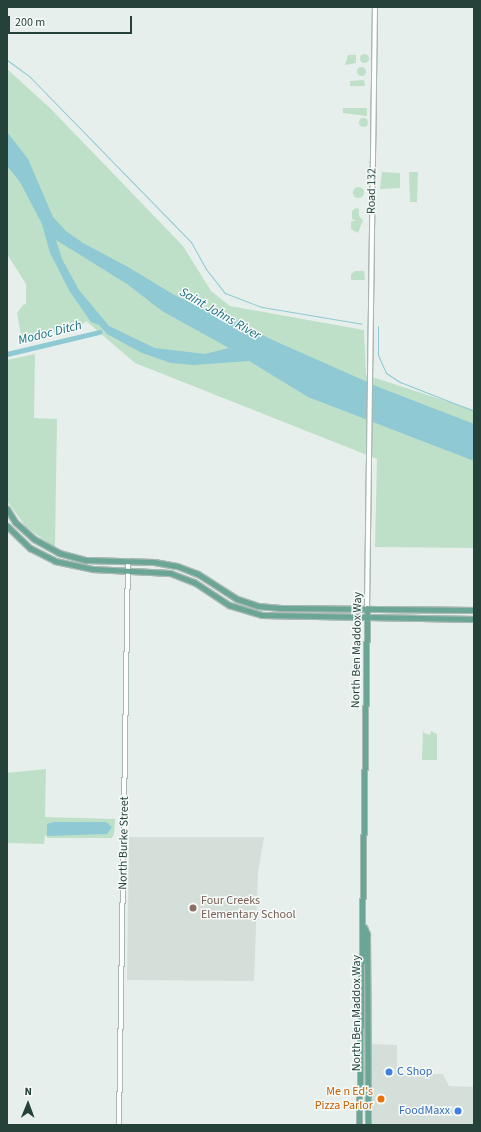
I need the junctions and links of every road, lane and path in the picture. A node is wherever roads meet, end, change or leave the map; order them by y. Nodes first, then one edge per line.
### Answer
1 (375, 7) edge
2 (370, 374) joint
3 (7, 509) edge
4 (7, 526) edge
5 (128, 561) junction
6 (128, 570) junction
7 (367, 608) junction
8 (474, 610) edge
9 (367, 616) junction
10 (474, 619) edge
11 (364, 927) junction
12 (119, 1125) edge
13 (359, 1125) edge
14 (368, 1125) edge

1 - 2 street, Road 132
2 - 7 street, North Ben Maddox Way
3 - 5 main road
4 - 6 main road
5 - 6 street, North Burke Street
5 - 7 main road
6 - 9 main road
6 - 12 street, North Burke Street
7 - 8 main road
7 - 9 main road, North Ben Maddox Way
9 - 10 main road
9 - 11 main road, North Ben Maddox Way
11 - 13 main road, North Ben Maddox Way
11 - 14 main road, North Ben Maddox Way

